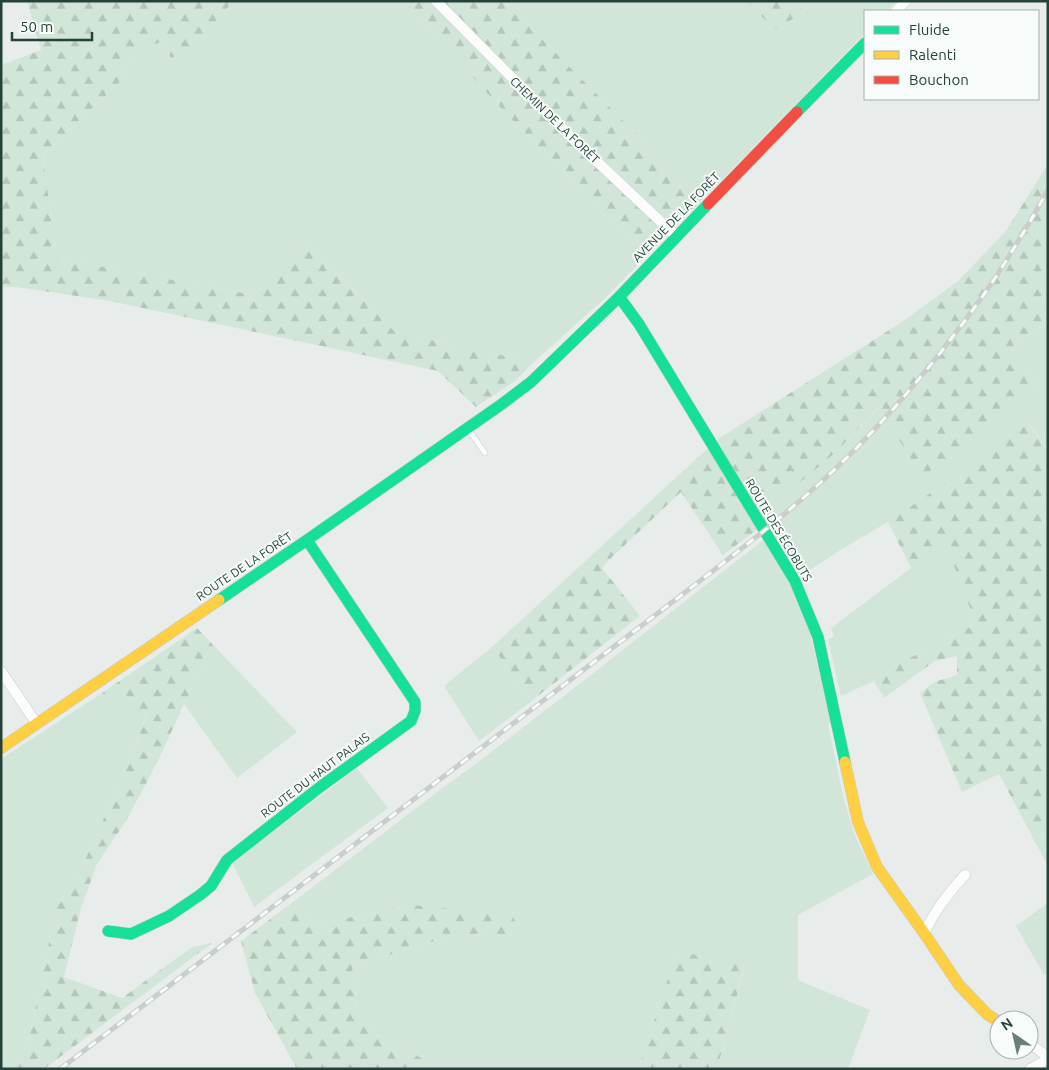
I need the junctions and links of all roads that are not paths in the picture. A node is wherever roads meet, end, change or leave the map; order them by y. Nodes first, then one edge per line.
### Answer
1 (436, 1) edge
2 (906, 1) edge
3 (897, 10) edge
4 (864, 44) edge
5 (676, 236) junction
6 (618, 298) junction
7 (502, 404) joint
8 (467, 428) junction
9 (485, 453) dead end
10 (307, 540) junction
11 (1, 671) edge
12 (37, 724) junction
13 (1, 748) edge
14 (965, 875) dead end
15 (108, 931) dead end
16 (924, 933) junction
17 (989, 1015) edge
18 (1048, 1058) edge
19 (1030, 1069) edge

1 - 5 street, CHEMIN DE LA FORÊT
2 - 3 street
4 - 5 street, AVENUE DE LA FORÊT
5 - 6 street, AVENUE DE LA FORÊT
6 - 7 street, AVENUE DE LA FORÊT
6 - 16 street, ROUTE DES ÉCOBUTS
7 - 8 street, ROUTE DE LA FORÊT
8 - 9 lane
8 - 10 street, ROUTE DE LA FORÊT
10 - 12 street, ROUTE DE LA FORÊT
10 - 15 street, ROUTE DU HAUT PALAIS
11 - 12 street
12 - 13 street, ROUTE DE LA FORÊT
14 - 16 street
16 - 17 street, ROUTE DES ÉCOBUTS
18 - 19 street

